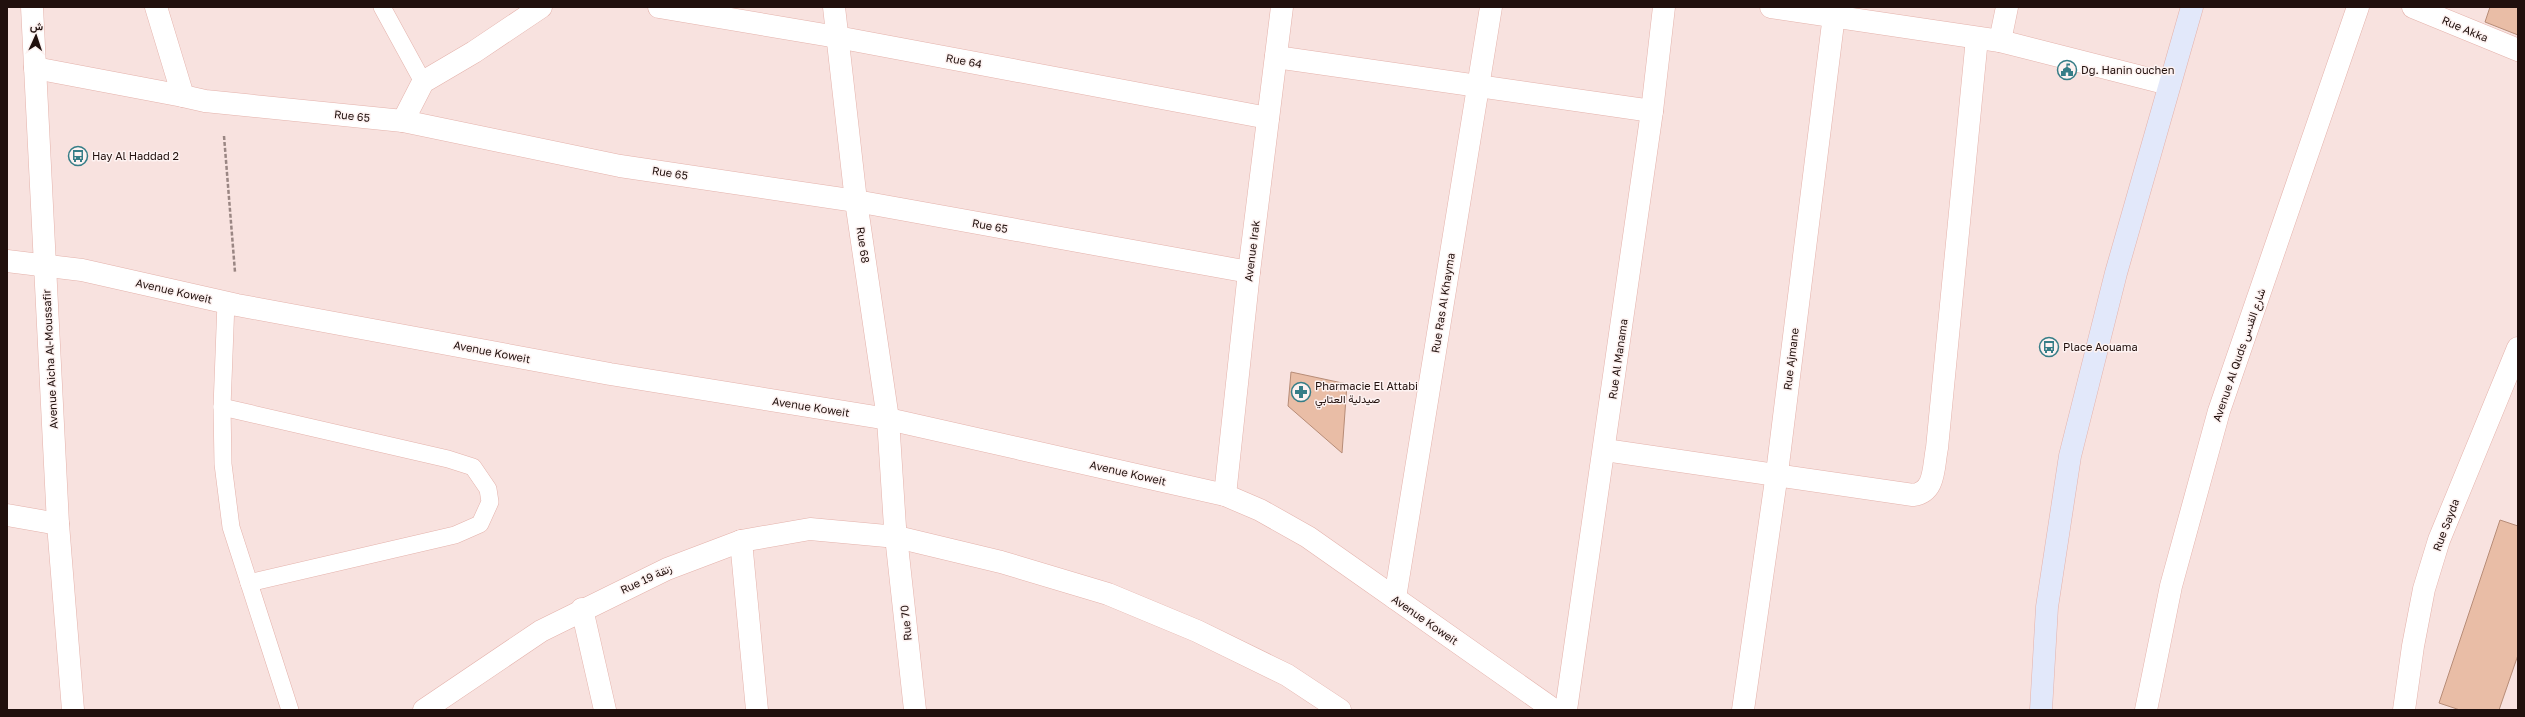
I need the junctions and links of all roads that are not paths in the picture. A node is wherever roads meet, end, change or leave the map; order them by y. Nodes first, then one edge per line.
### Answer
1 (32, 7) edge
2 (156, 7) edge
3 (382, 7) edge
4 (541, 7) edge
5 (659, 7) edge
6 (834, 7) edge
7 (1282, 7) edge
8 (1491, 7) edge
9 (1664, 7) edge
10 (1771, 7) edge
11 (2007, 7) edge
12 (2192, 7) edge
13 (2358, 7) edge
14 (2413, 7) edge
15 (1834, 12) edge
16 (837, 37) junction
17 (1977, 38) junction
18 (2000, 41) junction
19 (2518, 50) edge
20 (1276, 57) junction
21 (35, 68) junction
22 (423, 82) junction
23 (2169, 84) junction
24 (1479, 87) junction
25 (183, 96) junction
26 (1652, 111) junction
27 (1268, 118) junction
28 (403, 121) junction
29 (856, 201) junction
30 (7, 261) edge
31 (46, 264) junction
32 (1249, 272) junction
33 (232, 303) junction
34 (2518, 348) edge
35 (222, 407) junction
36 (888, 419) junction
37 (1605, 450) junction
38 (1777, 473) junction
39 (892, 483) joint
40 (1225, 495) junction
41 (7, 514) edge
42 (58, 524) junction
43 (896, 532) junction
44 (741, 541) junction
45 (249, 583) junction
46 (1395, 598) junction
47 (582, 609) junction
48 (73, 710) edge
49 (290, 710) edge
50 (424, 710) edge
51 (605, 710) edge
52 (757, 710) edge
53 (915, 710) edge
54 (1340, 710) edge
55 (1554, 710) edge
56 (1566, 710) edge
57 (1743, 710) edge
58 (2041, 710) edge
59 (2146, 710) edge
60 (2404, 710) edge

1 - 21 street, Avenue Aicha Al-Moussafir
2 - 25 street
3 - 22 lane
4 - 22 street
5 - 16 street, Rue 64
6 - 16 street, Rue 68
7 - 20 street, Avenue Irak
8 - 24 street, Rue Ras Al Khayma
9 - 26 street, Rue Al Manama
10 - 15 street
11 - 18 street
12 - 23 main road
13 - 59 street, Avenue Al Quds شارع القدس
14 - 19 street, Rue Akka
15 - 17 street
15 - 38 street, Rue Ajmane
16 - 27 street, Rue 64
16 - 29 street, Rue 68
17 - 18 street
17 - 38 street
18 - 23 street
20 - 24 street
20 - 27 street, Avenue Irak
21 - 25 street, Rue 65
21 - 31 street, Avenue Aicha Al-Moussafir
22 - 28 street
23 - 58 main road
24 - 26 street
24 - 46 street, Rue Ras Al Khayma
25 - 28 street, Rue 65
26 - 37 street, Rue Al Manama
27 - 32 street, Avenue Irak
28 - 29 street, Rue 65
29 - 32 street, Rue 65
29 - 36 street, Rue 68
30 - 31 street, Avenue Koweit
31 - 33 street, Avenue Koweit
31 - 42 street, Avenue Aicha Al-Moussafir
32 - 40 street, Avenue Irak
33 - 35 lane
33 - 36 street, Avenue Koweit
34 - 60 street, Rue Sayda
35 - 45 lane
35 - 45 lane
36 - 39 street, Rue 68
36 - 40 street, Avenue Koweit
37 - 38 street
37 - 56 street, Rue Al Manama
38 - 57 street, Rue Ajmane
39 - 43 street, Rue 70
40 - 46 street, Avenue Koweit
41 - 42 street
42 - 48 street, Avenue Aicha Al-Moussafir
43 - 44 street, Rue 19 زنقة
43 - 53 street, Rue 70
43 - 54 street, Rue 19 زنقة
44 - 47 street, Rue 19 زنقة
44 - 52 street
45 - 49 lane
46 - 55 street, Avenue Koweit
47 - 50 street, Rue 19 زنقة
47 - 51 street

